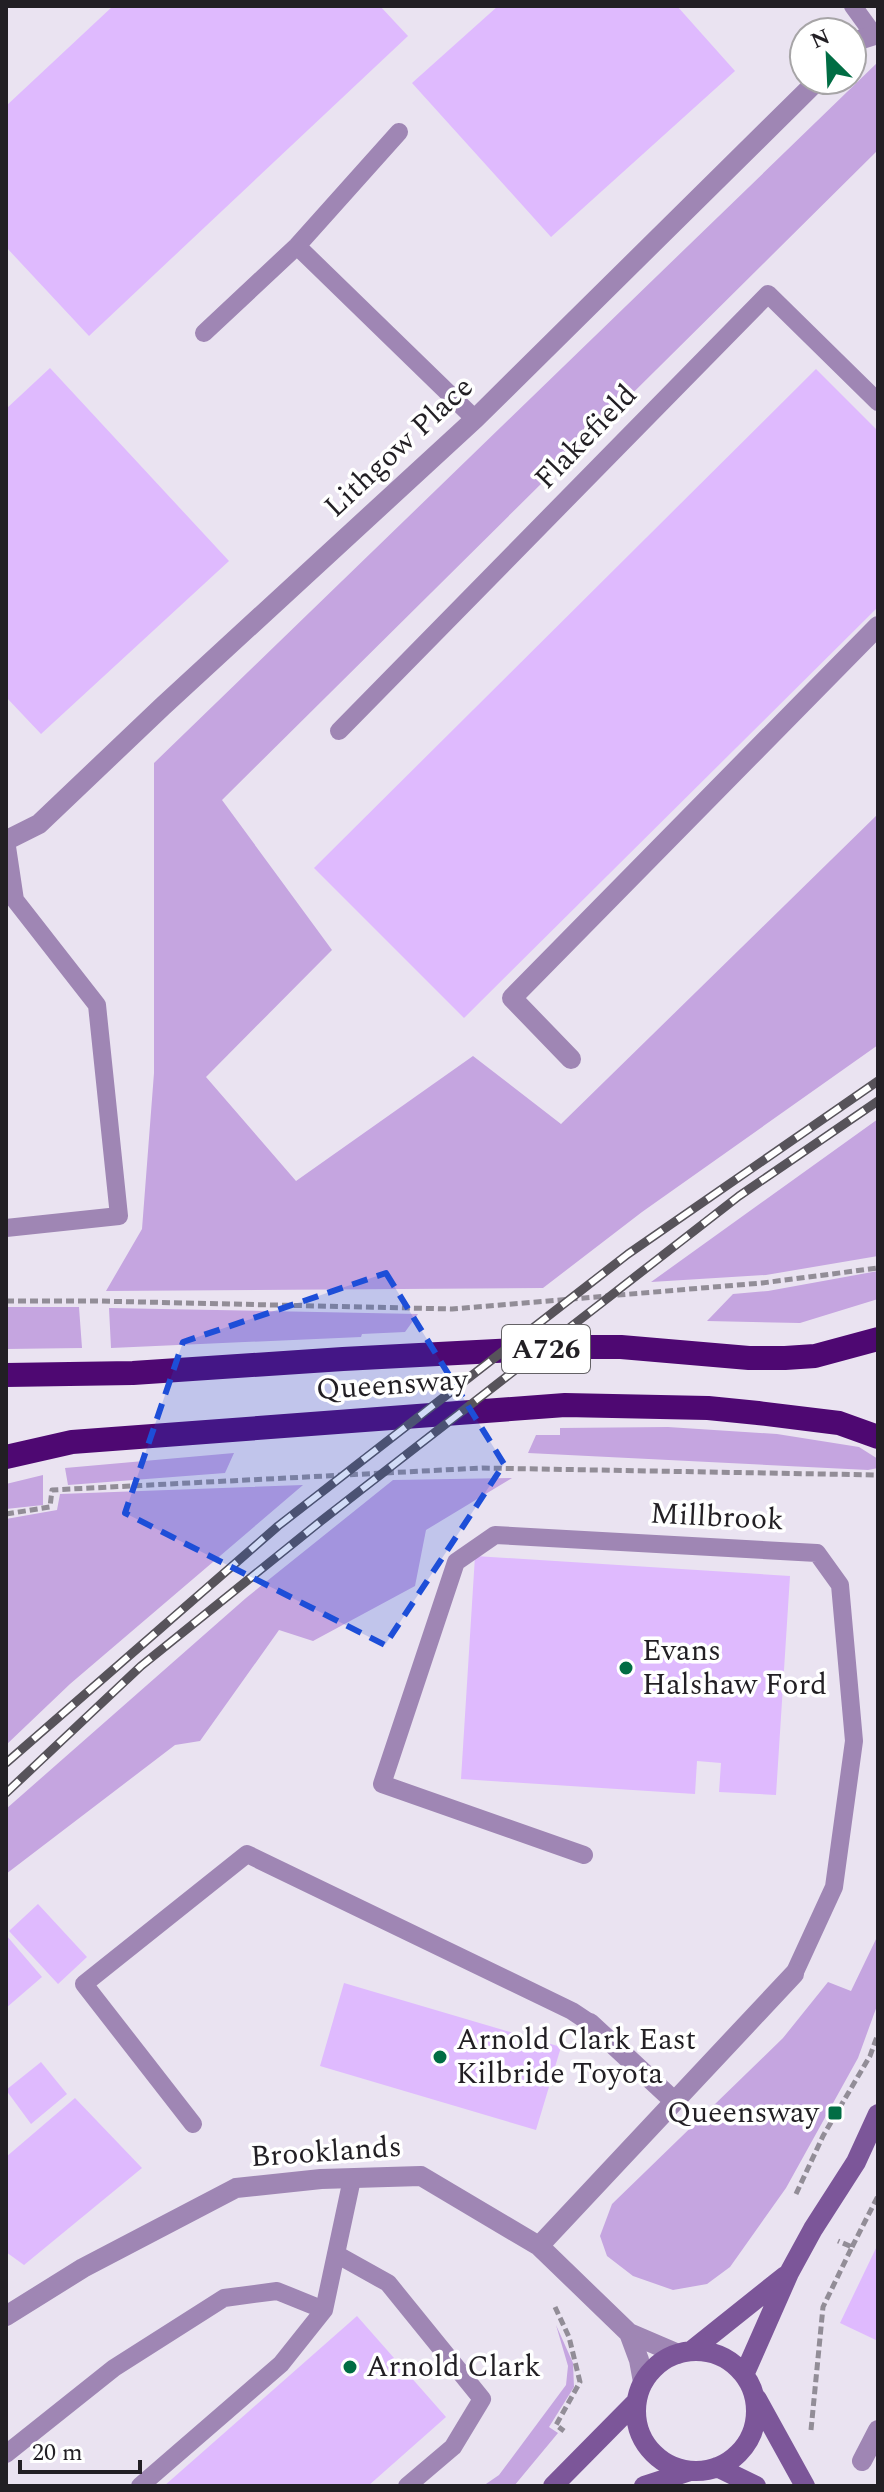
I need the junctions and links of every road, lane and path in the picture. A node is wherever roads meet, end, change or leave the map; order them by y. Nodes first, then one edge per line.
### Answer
1 (853, 6) edge
2 (876, 35) edge
3 (802, 96) edge
4 (399, 132) dead end
5 (297, 246) junction
6 (204, 333) dead end
7 (878, 402) edge
8 (475, 419) junction
9 (878, 626) edge
10 (339, 731) dead end
11 (6, 840) edge
12 (571, 1059) dead end
13 (6, 1228) edge
14 (878, 1268) edge
15 (6, 1301) edge
16 (878, 1339) edge
17 (6, 1375) edge
18 (878, 1437) edge
19 (6, 1457) edge
20 (878, 1475) edge
21 (6, 1514) edge
22 (584, 1855) dead end
23 (794, 1974) joint
24 (590, 2023) joint
25 (878, 2034) edge
26 (674, 2101) junction
27 (878, 2114) edge
28 (193, 2124) dead end
29 (352, 2179) junction
30 (878, 2196) edge
31 (813, 2229) junction
32 (539, 2246) junction
33 (852, 2247) junction
34 (336, 2254) junction
35 (789, 2273) junction
36 (576, 2280) junction
37 (324, 2310) junction
38 (6, 2316) edge
39 (629, 2333) junction
40 (684, 2353) junction
41 (748, 2384) junction
42 (640, 2392) junction
43 (878, 2430) edge
44 (810, 2434) dead end
45 (589, 2450) junction
46 (6, 2454) edge
47 (862, 2461) dead end
48 (717, 2467) junction
49 (690, 2471) junction
50 (140, 2486) edge
51 (407, 2486) edge
52 (553, 2486) edge
53 (644, 2486) edge
54 (756, 2486) edge
55 (805, 2486) edge

1 - 2 lane
3 - 8 street, Lithgow Place
4 - 5 lane
5 - 6 lane
5 - 8 lane
7 - 10 lane, Flakefield
8 - 11 street, Lithgow Place
9 - 12 street
11 - 13 lane
14 - 15 path
16 - 17 highway, Queensway / A726
18 - 19 highway, Queensway / A726
20 - 21 path
22 - 23 lane, Millbrook
23 - 26 street, Millbrook
24 - 26 street
24 - 28 lane
25 - 31 path
26 - 32 street, Millbrook
27 - 31 main road
29 - 32 street, Brooklands
29 - 34 lane
29 - 38 street, Brooklands
30 - 33 path
31 - 33 path
31 - 35 main road
32 - 36 street, Brooklands
33 - 44 path
34 - 37 lane
34 - 51 lane
35 - 40 main road
35 - 41 main road
36 - 39 street, Brooklands
36 - 45 path
37 - 46 lane
37 - 50 lane
39 - 40 street, Brooklands
39 - 42 street, Brooklands
40 - 41 main road
40 - 42 main road
41 - 48 main road
41 - 55 main road
42 - 45 main road
42 - 49 main road
43 - 47 street
45 - 52 main road
48 - 49 main road
48 - 54 main road
49 - 53 main road

